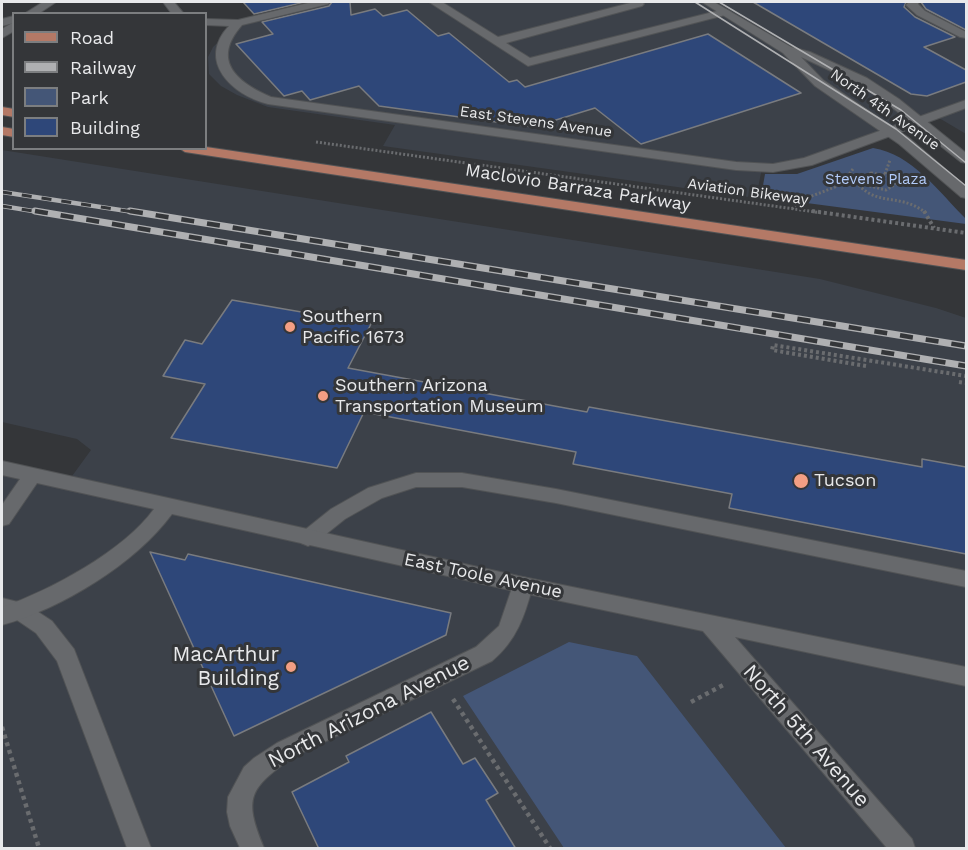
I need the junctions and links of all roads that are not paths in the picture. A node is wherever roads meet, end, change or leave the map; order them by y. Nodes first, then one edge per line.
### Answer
1 (50, 2) edge
2 (324, 2) edge
3 (435, 2) edge
4 (707, 2) edge
5 (914, 2) edge
6 (638, 4) dead end
7 (32, 12) edge
8 (725, 12) junction
9 (207, 22) edge
10 (238, 22) junction
11 (964, 35) dead end
12 (498, 41) junction
13 (787, 50) junction
14 (966, 104) edge
15 (920, 121) junction
16 (890, 131) junction
17 (197, 150) edge
18 (966, 159) edge
19 (966, 194) edge
20 (966, 265) edge
21 (2, 468) edge
22 (33, 474) junction
23 (168, 505) junction
24 (2, 519) edge
25 (308, 538) junction
26 (966, 579) edge
27 (523, 585) junction
28 (8, 611) edge
29 (710, 624) junction
30 (966, 676) edge
31 (139, 849) edge
32 (252, 849) edge
33 (903, 849) edge

1 - 7 street
2 - 10 street
3 - 12 street
4 - 8 street, North 4th Avenue
5 - 11 street
6 - 12 street
8 - 12 street
8 - 13 street, North 4th Avenue
9 - 10 street
10 - 16 street, East Stevens Avenue
13 - 15 street, North 4th Avenue
13 - 16 street, North 4th Avenue
14 - 15 street, East Stevens Avenue
15 - 16 street, East Stevens Avenue
15 - 18 street, North 4th Avenue
16 - 19 street, North 4th Avenue
17 - 20 main road, Maclovio Barraza Parkway
21 - 22 street, East Toole Avenue
22 - 23 street, East Toole Avenue
22 - 24 street
23 - 25 street, East Toole Avenue
23 - 28 street
25 - 26 street
25 - 27 street, East Toole Avenue
27 - 29 street, East Toole Avenue
27 - 32 street, North Arizona Avenue
28 - 31 street
29 - 30 street, East Toole Avenue
29 - 33 street, North 5th Avenue

